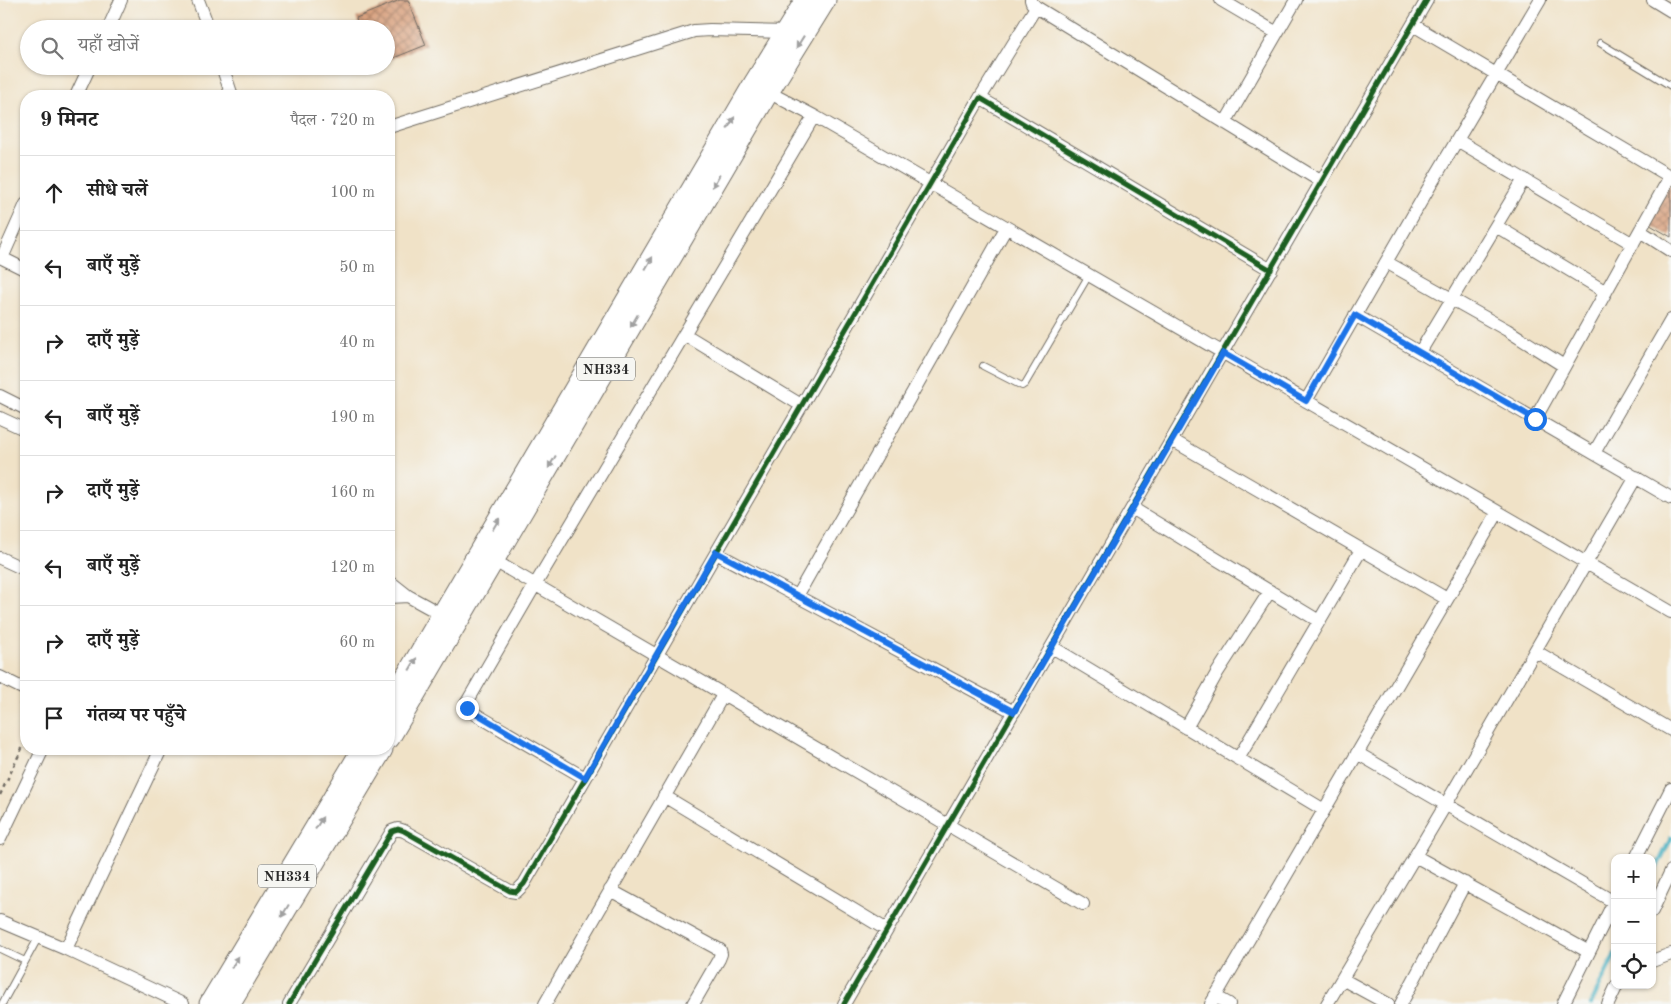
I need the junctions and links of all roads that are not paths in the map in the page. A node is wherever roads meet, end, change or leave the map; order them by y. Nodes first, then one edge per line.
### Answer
1 (121, 0) edge
2 (198, 0) edge
3 (806, 0) edge
4 (825, 0) edge
5 (1221, 0) edge
6 (1296, 0) edge
7 (1427, 0) edge
8 (1540, 0) edge
9 (1653, 0) edge
10 (1034, 4) edge
11 (1671, 11) edge
12 (112, 20) edge
13 (205, 20) edge
14 (1413, 25) junction
15 (786, 32) junction
16 (1277, 33) junction
17 (1600, 43) dead end
18 (86, 75) edge
19 (225, 75) edge
20 (1496, 75) junction
21 (1671, 86) edge
22 (79, 90) edge
23 (230, 90) edge
24 (768, 92) junction
25 (980, 98) junction
26 (814, 116) junction
27 (1225, 123) junction
28 (395, 125) edge
29 (1457, 140) junction
30 (1671, 176) edge
31 (1524, 179) junction
32 (1322, 182) junction
33 (930, 184) junction
34 (20, 217) edge
35 (1496, 226) junction
36 (1006, 228) junction
37 (1640, 231) junction
38 (1633, 244) junction
39 (1671, 251) edge
40 (1, 257) edge
41 (1386, 262) junction
42 (20, 267) edge
43 (1271, 270) junction
44 (1089, 275) junction
45 (1606, 292) junction
46 (1452, 299) junction
47 (1355, 315) junction
48 (1671, 320) edge
49 (684, 334) junction
50 (1420, 352) junction
51 (1223, 353) junction
52 (983, 366) dead end
53 (1564, 366) junction
54 (0, 396) edge
55 (1306, 401) junction
56 (801, 405) junction
57 (20, 406) edge
58 (0, 418) edge
59 (1535, 419) junction
60 (20, 427) edge
61 (1172, 440) junction
62 (1594, 453) junction
63 (1636, 477) junction
64 (1671, 498) edge
65 (1132, 508) junction
66 (1498, 512) junction
67 (1361, 550) junction
68 (716, 552) junction
69 (0, 558) edge
70 (493, 560) junction
71 (1587, 563) junction
72 (20, 567) edge
73 (535, 585) junction
74 (395, 586) edge
75 (1270, 591) junction
76 (408, 596) junction
77 (797, 596) junction
78 (395, 597) edge
79 (1447, 600) junction
80 (1671, 612) edge
81 (449, 619) junction
82 (1319, 621) junction
83 (1052, 647) junction
84 (1535, 651) junction
85 (655, 656) junction
86 (0, 677) edge
87 (20, 687) edge
88 (723, 694) junction
89 (395, 697) edge
90 (1014, 712) junction
91 (395, 726) edge
92 (1186, 728) junction
93 (1671, 730) edge
94 (1358, 752) junction
95 (40, 755) edge
96 (158, 755) edge
97 (359, 755) edge
98 (378, 755) edge
99 (1238, 759) junction
100 (585, 778) junction
101 (1671, 789) edge
102 (664, 796) junction
103 (1446, 804) junction
104 (1324, 810) junction
105 (948, 824) junction
106 (0, 839) edge
107 (1638, 854) edge
108 (1415, 856) junction
109 (1671, 871) edge
110 (1465, 883) junction
111 (610, 890) junction
112 (1611, 899) edge
113 (1656, 903) edge
114 (1083, 904) dead end
115 (1611, 907) edge
116 (0, 920) edge
117 (887, 930) junction
118 (38, 938) junction
119 (0, 949) edge
120 (66, 949) junction
121 (1589, 952) junction
122 (1671, 954) edge
123 (1656, 960) edge
124 (26, 961) junction
125 (1342, 979) junction
126 (1615, 989) edge
127 (3, 999) edge
128 (1213, 1000) edge
129 (183, 1004) edge
130 (210, 1004) edge
131 (229, 1004) edge
132 (289, 1004) edge
133 (545, 1004) edge
134 (693, 1004) edge
135 (844, 1004) edge
136 (1229, 1004) edge
137 (1327, 1004) edge
138 (1388, 1004) edge
139 (1400, 1004) edge
140 (1563, 1004) edge
141 (1608, 1004) edge

1 - 12 street
2 - 13 street
3 - 15 highway, NH334
4 -> 24 highway, NH334
5 - 16 street
6 - 16 street
7 - 14 street
8 - 20 street
9 - 11 street
10 - 25 street
10 - 27 street
14 - 20 street
14 - 32 street
15 - 28 street
81 -> 15 highway, NH334
16 - 27 street
17 - 21 lane
18 - 22 street
19 - 23 street
20 - 29 street
20 - 30 street
24 - 26 street
24 -> 70 highway, NH334
25 - 33 street
25 - 43 street
26 - 33 street
26 - 49 street
27 - 32 street
29 - 31 street
29 - 41 street
30 - 37 street
31 - 35 street
31 - 38 street
32 - 43 street
33 - 36 street
33 - 56 street
34 - 40 street
35 - 45 street
35 - 46 street
36 - 44 street
36 - 77 street
37 - 38 street
37 - 39 street
38 - 45 street
40 - 42 street
41 - 46 street
41 - 47 street
43 - 51 street
44 - 51 street
44 - 52 lane
45 - 53 street
46 - 50 street
46 - 53 street
47 - 50 street
47 - 55 street
48 - 62 street
49 - 56 street
49 - 73 street
50 - 59 street
51 - 55 street
51 - 61 street
53 - 59 street
54 - 57 street
55 - 66 street
56 - 68 street
58 - 60 street
59 - 62 street
61 - 65 street
61 - 67 street
62 - 63 street
63 - 64 street
63 - 71 street
65 - 75 street
65 - 83 street
66 - 71 street
66 - 79 street
67 - 79 street
67 - 82 street
68 - 77 street
68 - 85 street
69 - 72 street
70 - 73 street
70 - 81 highway, NH334
71 - 80 street
71 - 84 street
73 - 85 street
73 - 100 street
74 - 76 street
75 - 82 street
75 - 92 street
76 - 78 street
76 - 81 street
77 - 90 street
79 - 94 street
89 -> 81 highway, NH334
81 - 91 highway, NH334
82 - 99 street
83 - 90 street
83 - 92 street
84 - 93 street
84 - 103 street
85 - 88 street
85 - 100 street
86 - 87 street
88 - 102 street
88 - 105 street
90 - 105 street
92 - 99 street
94 - 103 street
94 - 104 street
95 - 106 street
96 - 120 street
130 -> 97 highway, NH334
98 -> 131 highway, NH334
99 - 104 street
100 - 132 street
101 - 107 street
102 - 111 street
102 - 117 street
103 - 108 street
103 - 112 street
104 - 128 street
105 - 114 street
105 - 117 street
108 - 110 street
108 - 125 street
109 - 113 street
110 - 121 street
110 - 139 street
111 - 133 street
111 - 134 street
115 - 121 street
116 - 118 street
117 - 135 street
118 - 120 street
118 - 124 lane
119 - 124 lane
120 - 129 street
121 - 140 street
122 - 123 street
124 - 127 lane
125 - 137 street
125 - 138 street
126 - 141 street
128 - 136 street

